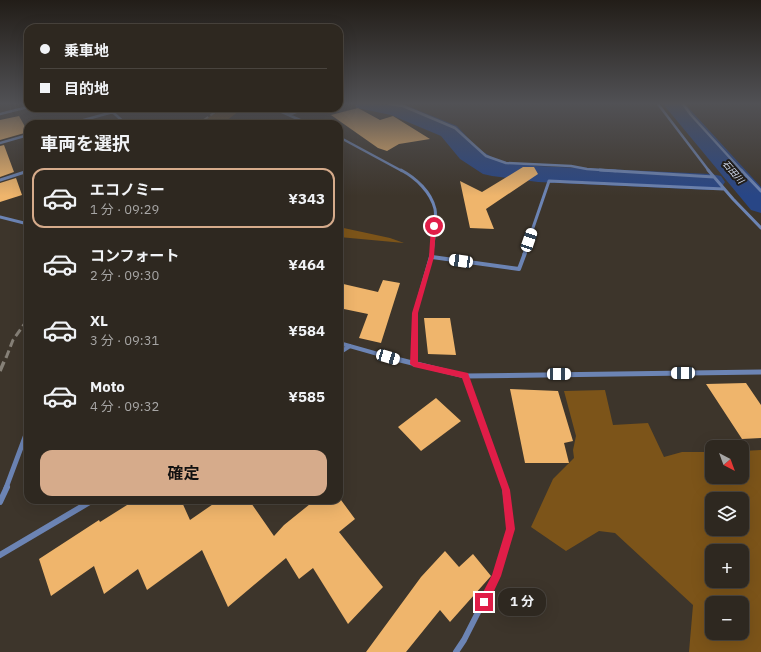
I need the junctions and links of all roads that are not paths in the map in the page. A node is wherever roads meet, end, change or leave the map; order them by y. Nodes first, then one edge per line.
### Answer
1 (462, 134) edge
2 (681, 134) edge
3 (709, 134) edge
4 (24, 136) edge
5 (343, 139) edge
6 (0, 143) edge
7 (24, 172) edge
8 (714, 177) junction
9 (0, 180) edge
10 (724, 189) junction
11 (761, 191) edge
12 (0, 217) edge
13 (24, 223) edge
14 (761, 228) edge
15 (432, 257) junction
16 (343, 344) edge
17 (350, 346) junction
18 (343, 350) edge
19 (414, 364) junction
20 (761, 372) edge
21 (465, 376) junction
22 (24, 440) edge
23 (0, 502) edge
24 (87, 504) edge
25 (0, 555) edge
26 (456, 652) edge

1 - 8 street
2 - 8 street
3 - 11 street
4 - 6 street
5 - 15 street
7 - 9 street
8 - 10 street
10 - 14 street
10 - 15 street
12 - 13 street
15 - 19 street
16 - 17 street
17 - 18 street
17 - 19 street
19 - 21 street
20 - 21 street
21 - 26 street
22 - 23 street
24 - 25 street

